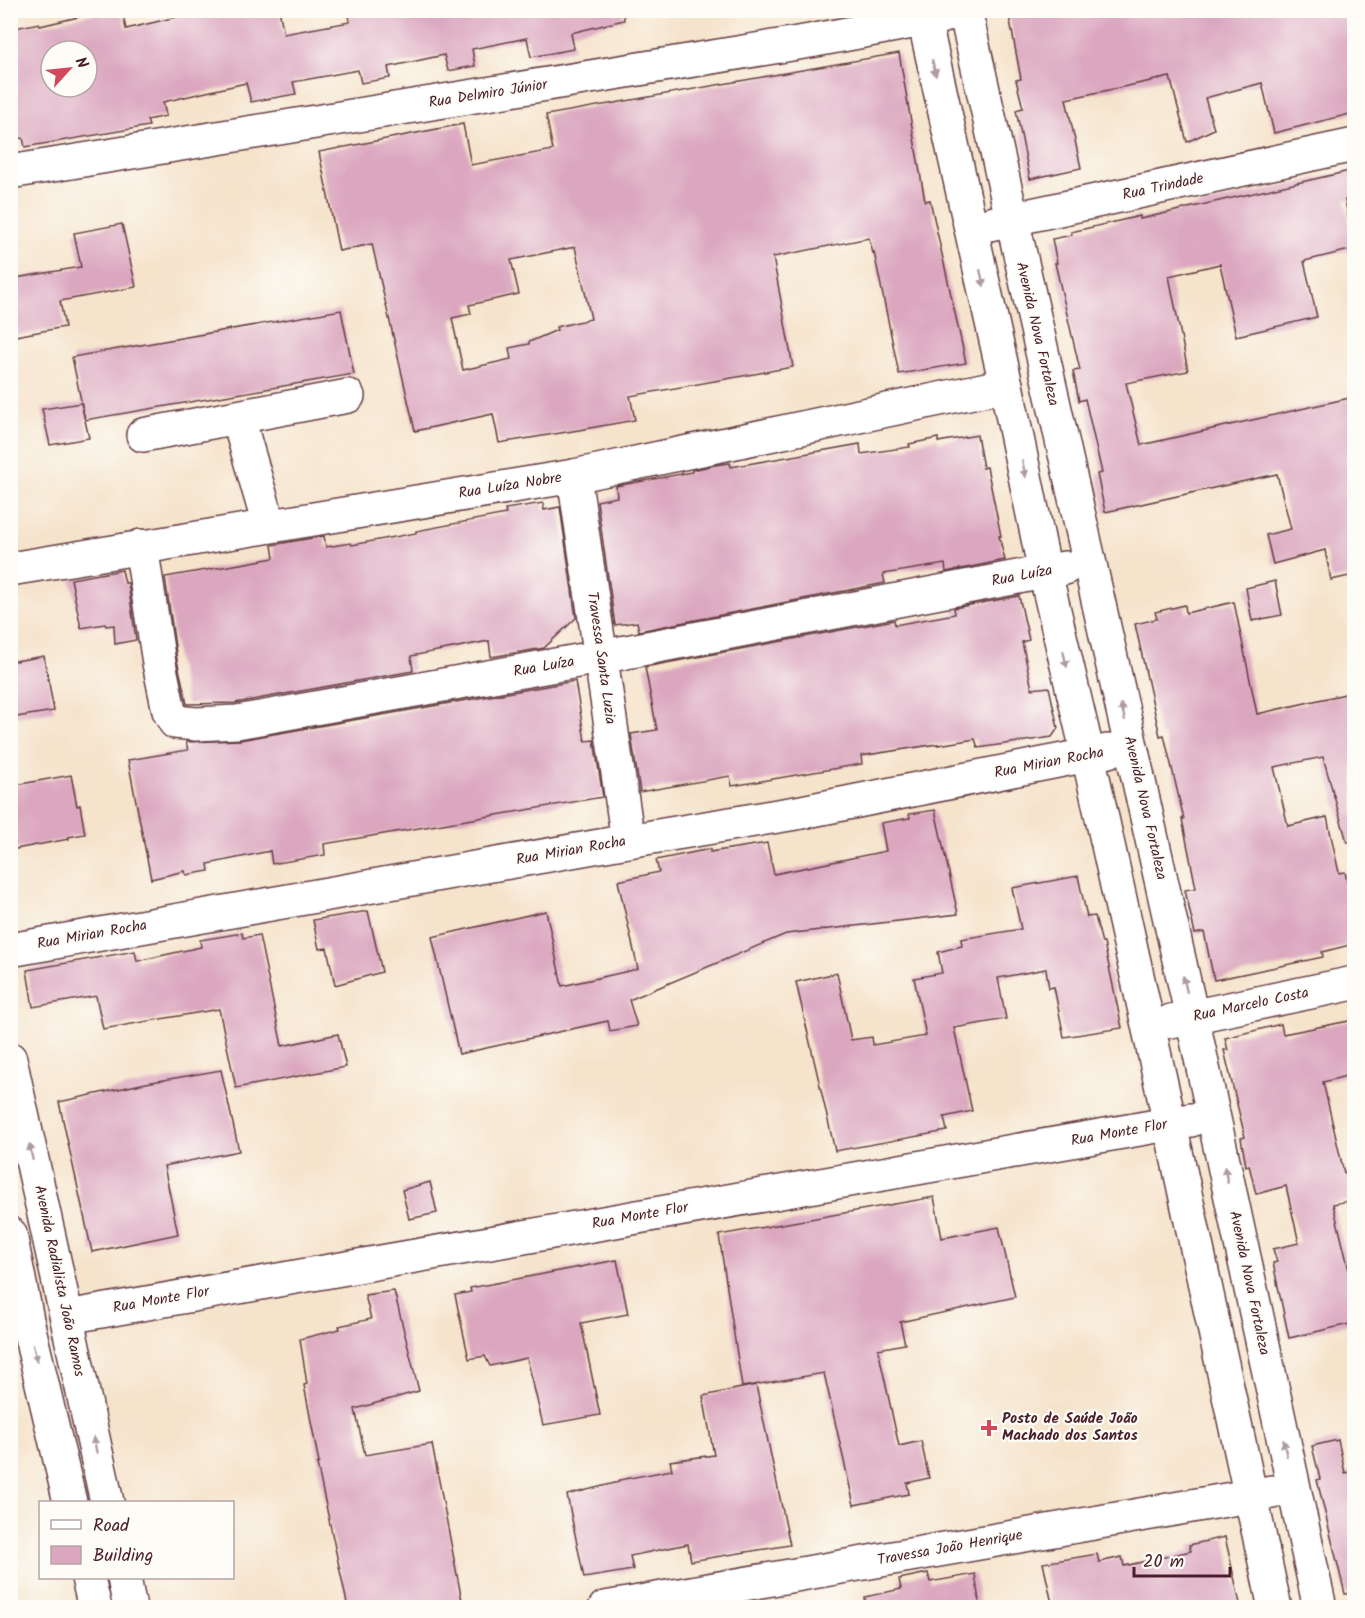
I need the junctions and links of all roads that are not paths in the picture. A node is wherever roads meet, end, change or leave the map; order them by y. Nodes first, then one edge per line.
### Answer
1 (965, 11) edge
2 (923, 16) edge
3 (1354, 145) edge
4 (10, 172) edge
5 (1011, 220) junction
6 (971, 229) junction
7 (1006, 386) junction
8 (348, 396) dead end
9 (238, 418) junction
10 (143, 435) dead end
11 (574, 476) junction
12 (269, 525) junction
13 (141, 546) junction
14 (1089, 563) junction
15 (10, 568) edge
16 (1045, 572) junction
17 (600, 657) junction
18 (1131, 747) junction
19 (1088, 754) junction
20 (628, 841) junction
21 (10, 950) edge
22 (1354, 983) edge
23 (1192, 1017) junction
24 (1148, 1026) junction
25 (10, 1059) edge
26 (1213, 1115) junction
27 (1170, 1124) junction
28 (10, 1234) edge
29 (67, 1317) junction
30 (19, 1322) edge
31 (1294, 1489) junction
32 (1250, 1496) junction
33 (69, 1501) edge
34 (107, 1501) edge
35 (88, 1579) edge
36 (124, 1579) edge
37 (95, 1608) edge
38 (130, 1608) edge
39 (605, 1608) edge
40 (1275, 1608) edge
41 (1320, 1608) edge

1 - 2 street, Rua Delmiro Júnior
1 - 5 street, Avenida Nova Fortaleza
2 - 4 street, Rua Delmiro Júnior
2 -> 6 street
3 - 5 street, Rua Trindade
5 - 6 street, Rua Trindade
5 - 14 street, Avenida Nova Fortaleza
6 -> 7 street
7 - 11 street, Rua Luíza Nobre
7 -> 16 street
8 - 9 street
9 - 10 street
9 - 12 street
11 - 12 street, Rua Luíza Nobre
11 - 17 street, Travessa Santa Luzia
12 - 13 street, Rua Luíza Nobre
13 - 15 street, Rua Luíza Nobre
13 - 17 street, Rua Luíza
14 - 16 street, Rua Luíza
18 -> 14 street, Avenida Nova Fortaleza
16 - 17 street, Rua Luíza
16 -> 19 street
17 - 20 street, Travessa Santa Luzia
18 - 19 street, Rua Mirian Rocha
23 -> 18 street, Avenida Nova Fortaleza
19 - 20 street, Rua Mirian Rocha
19 - 24 street
20 - 21 street, Rua Mirian Rocha
22 - 23 street, Rua Marcelo Costa
23 - 24 street, Rua Marcelo Costa
23 - 26 street, Avenida Nova Fortaleza
24 - 27 street
29 -> 25 street, Avenida Radialista João Ramos
26 - 27 street, Rua Monte Flor
31 -> 26 street, Avenida Nova Fortaleza
27 - 29 street, Rua Monte Flor
27 - 32 street
28 - 30 street
34 -> 29 street, Avenida Radialista João Ramos
30 -> 33 street
31 - 32 street, Travessa João Henrique
31 - 41 street, Avenida Nova Fortaleza
32 - 39 street, Travessa João Henrique
32 - 40 street
35 - 37 street
36 - 38 street

